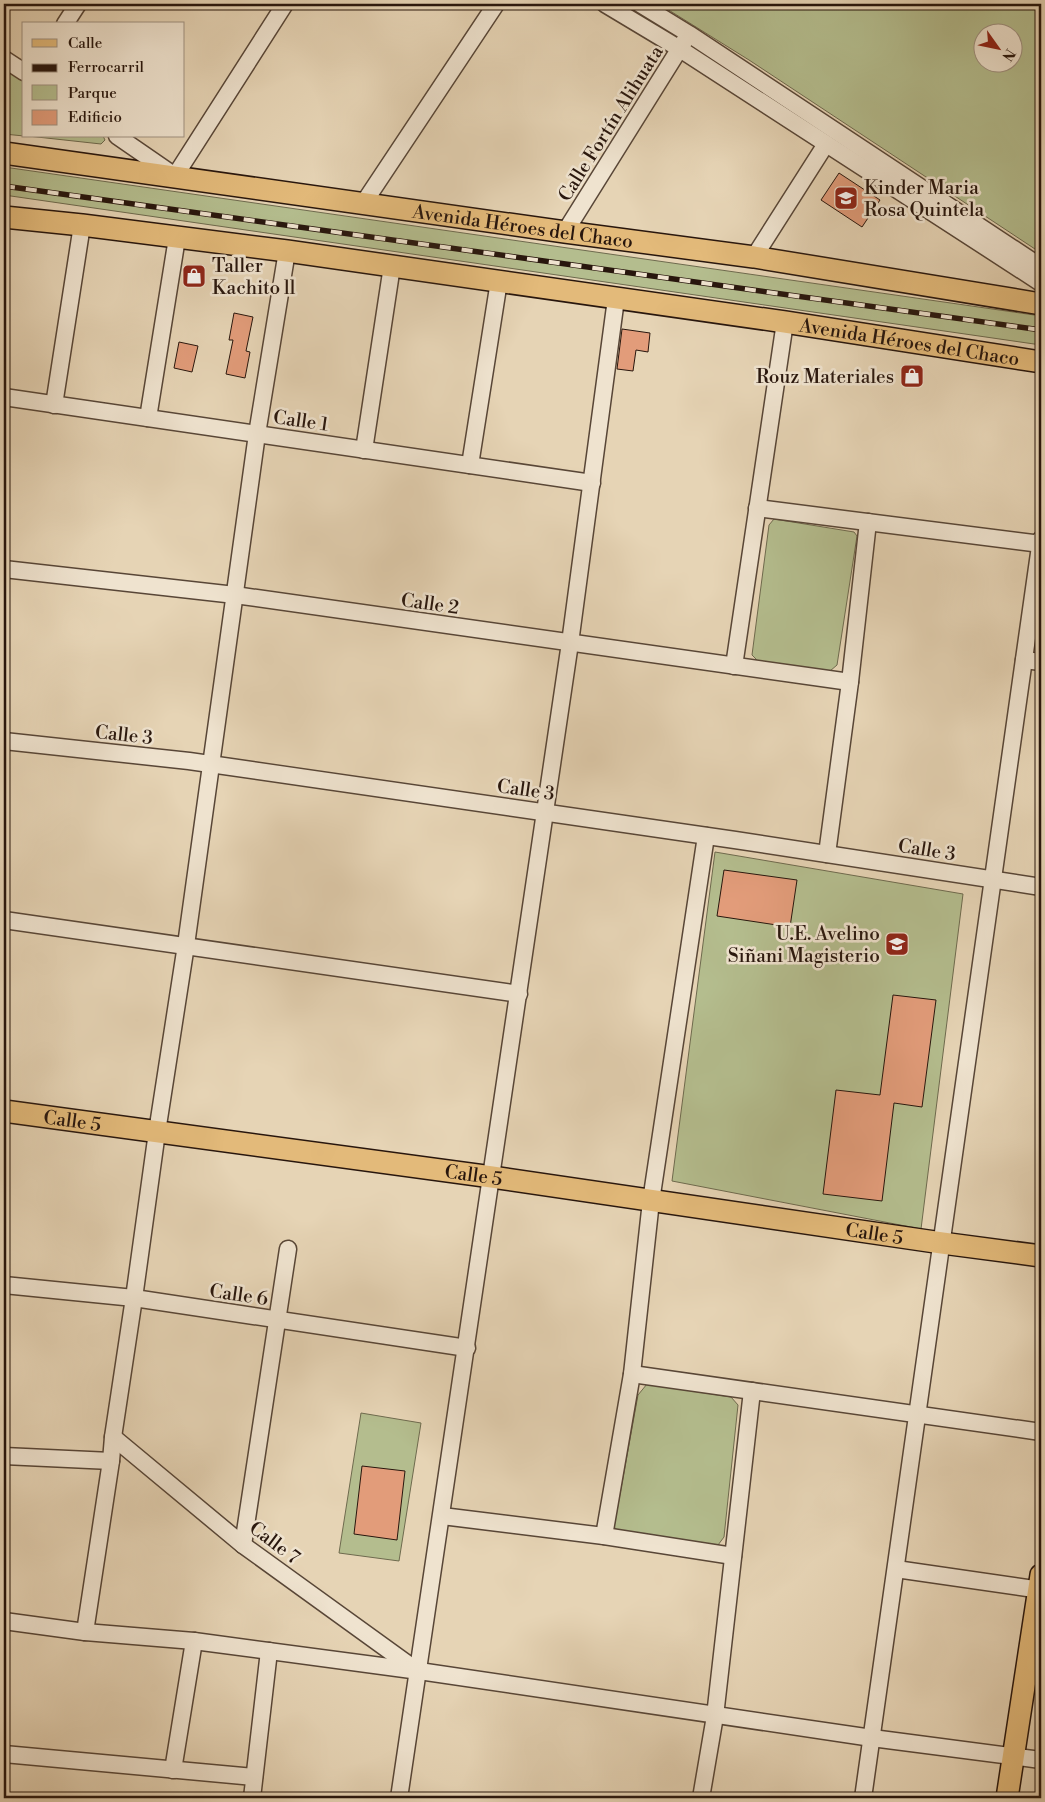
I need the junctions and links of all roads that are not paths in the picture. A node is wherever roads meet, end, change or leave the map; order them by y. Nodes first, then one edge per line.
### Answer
1 (78, 4) edge
2 (285, 4) edge
3 (496, 4) edge
4 (605, 4) edge
5 (640, 4) edge
6 (66, 22) edge
7 (689, 34) junction
8 (680, 49) junction
9 (4, 58) edge
10 (22, 71) edge
11 (120, 138) edge
12 (826, 144) junction
13 (4, 153) edge
14 (175, 176) junction
15 (363, 204) junction
16 (4, 218) edge
17 (82, 225) junction
18 (565, 232) junction
19 (177, 238) junction
20 (287, 251) junction
21 (754, 257) junction
22 (392, 266) junction
23 (1041, 267) edge
24 (499, 281) junction
25 (1041, 283) edge
26 (616, 299) junction
27 (1041, 304) edge
28 (785, 322) junction
29 (1041, 362) edge
30 (4, 397) edge
31 (54, 405) junction
32 (148, 418) junction
33 (256, 434) junction
34 (364, 450) junction
35 (470, 465) junction
36 (592, 483) junction
37 (757, 508) junction
38 (868, 522) junction
39 (1041, 542) edge
40 (4, 569) edge
41 (234, 595) junction
42 (570, 643) junction
43 (1024, 660) junction
44 (1041, 662) edge
45 (734, 666) junction
46 (850, 682) junction
47 (4, 741) edge
48 (210, 764) junction
49 (546, 812) junction
50 (706, 836) junction
51 (827, 854) junction
52 (993, 880) junction
53 (1041, 887) edge
54 (4, 920) edge
55 (186, 945) junction
56 (519, 994) junction
57 (4, 1111) edge
58 (157, 1132) junction
59 (492, 1177) junction
60 (651, 1201) junction
61 (942, 1243) junction
62 (288, 1249) dead end
63 (1041, 1256) edge
64 (4, 1285) edge
65 (134, 1298) junction
66 (278, 1320) junction
67 (467, 1348) junction
68 (632, 1374) junction
69 (752, 1391) junction
70 (916, 1414) junction
71 (1041, 1432) edge
72 (112, 1437) junction
73 (4, 1456) edge
74 (111, 1461) junction
75 (442, 1516) junction
76 (604, 1536) junction
77 (243, 1544) junction
78 (733, 1556) junction
79 (896, 1570) junction
80 (1040, 1585) edge
81 (4, 1621) edge
82 (85, 1632) junction
83 (194, 1641) junction
84 (269, 1651) junction
85 (419, 1672) junction
86 (715, 1716) junction
87 (872, 1738) junction
88 (4, 1754) edge
89 (1013, 1756) junction
90 (1041, 1760) edge
91 (173, 1770) junction
92 (254, 1777) junction
93 (252, 1798) edge
94 (399, 1798) edge
95 (701, 1798) edge
96 (863, 1798) edge
97 (1007, 1798) edge

1 - 6 street
2 - 14 street
3 - 15 street
4 - 8 street
5 - 7 street
7 - 8 street, Calle Fortín Alihuata
7 - 23 street
8 - 12 street
8 - 18 street, Calle Fortín Alihuata
9 - 10 street
11 - 14 street
12 - 21 street
12 - 25 street
13 - 14 main road, Avenida Héroes del Chaco
14 - 15 main road, Avenida Héroes del Chaco
15 - 18 main road, Avenida Héroes del Chaco
16 - 17 main road, Avenida Héroes del Chaco
17 - 19 main road, Avenida Héroes del Chaco
17 - 31 street
18 - 21 main road, Avenida Héroes del Chaco
19 - 20 main road, Avenida Héroes del Chaco
19 - 32 street
20 - 22 main road, Avenida Héroes del Chaco
20 - 33 street
21 - 27 main road, Avenida Héroes del Chaco
22 - 24 main road, Avenida Héroes del Chaco
22 - 34 street
24 - 26 main road, Avenida Héroes del Chaco
24 - 35 street
26 - 28 main road, Avenida Héroes del Chaco
26 - 36 street
28 - 29 main road, Avenida Héroes del Chaco
28 - 37 street
30 - 31 street, Calle 1
31 - 32 street, Calle 1
32 - 33 street, Calle 1
33 - 34 street, Calle 1
33 - 41 street
34 - 35 street, Calle 1
35 - 36 street, Calle 1
36 - 42 street
37 - 38 street
37 - 45 street
38 - 39 street
38 - 46 street
39 - 43 street
40 - 41 street, Calle 2
41 - 42 street, Calle 2
41 - 48 street
42 - 45 street, Calle 2
42 - 49 street
43 - 44 street
43 - 52 street
45 - 46 street, Calle 2
46 - 51 street
47 - 48 street, Calle 3
48 - 49 street, Calle 3
48 - 55 street
49 - 50 street, Calle 3
49 - 56 street
50 - 51 street, Calle 3
50 - 60 street
51 - 52 street, Calle 3
52 - 53 street, Calle 3
52 - 61 street
54 - 55 street
55 - 56 street
55 - 58 street
56 - 59 street
57 - 58 main road, Calle 5
58 - 59 main road, Calle 5
58 - 65 street
59 - 60 main road, Calle 5
59 - 67 street
60 - 61 main road, Calle 5
60 - 68 street
61 - 63 main road, Calle 5
61 - 70 street
62 - 66 street
64 - 65 street, Calle 6
65 - 66 street, Calle 6
65 - 72 street
66 - 67 street, Calle 6
66 - 77 street
67 - 75 street
68 - 69 street
68 - 76 street
69 - 70 street
69 - 78 street
70 - 71 street
70 - 79 street
72 - 74 street
72 - 77 street, Calle 7
73 - 74 street
74 - 82 street
75 - 76 street
75 - 85 street
76 - 78 street
77 - 85 street, Calle 7
78 - 86 street
79 - 80 street
79 - 87 street
80 - 89 main road
81 - 82 street
82 - 83 street
83 - 84 street
83 - 91 street
84 - 85 street
84 - 92 street
85 - 86 street
85 - 94 street
86 - 87 street
86 - 95 street
87 - 89 street
87 - 96 street
88 - 91 street
89 - 90 street
89 - 97 main road
91 - 92 street
92 - 93 street

